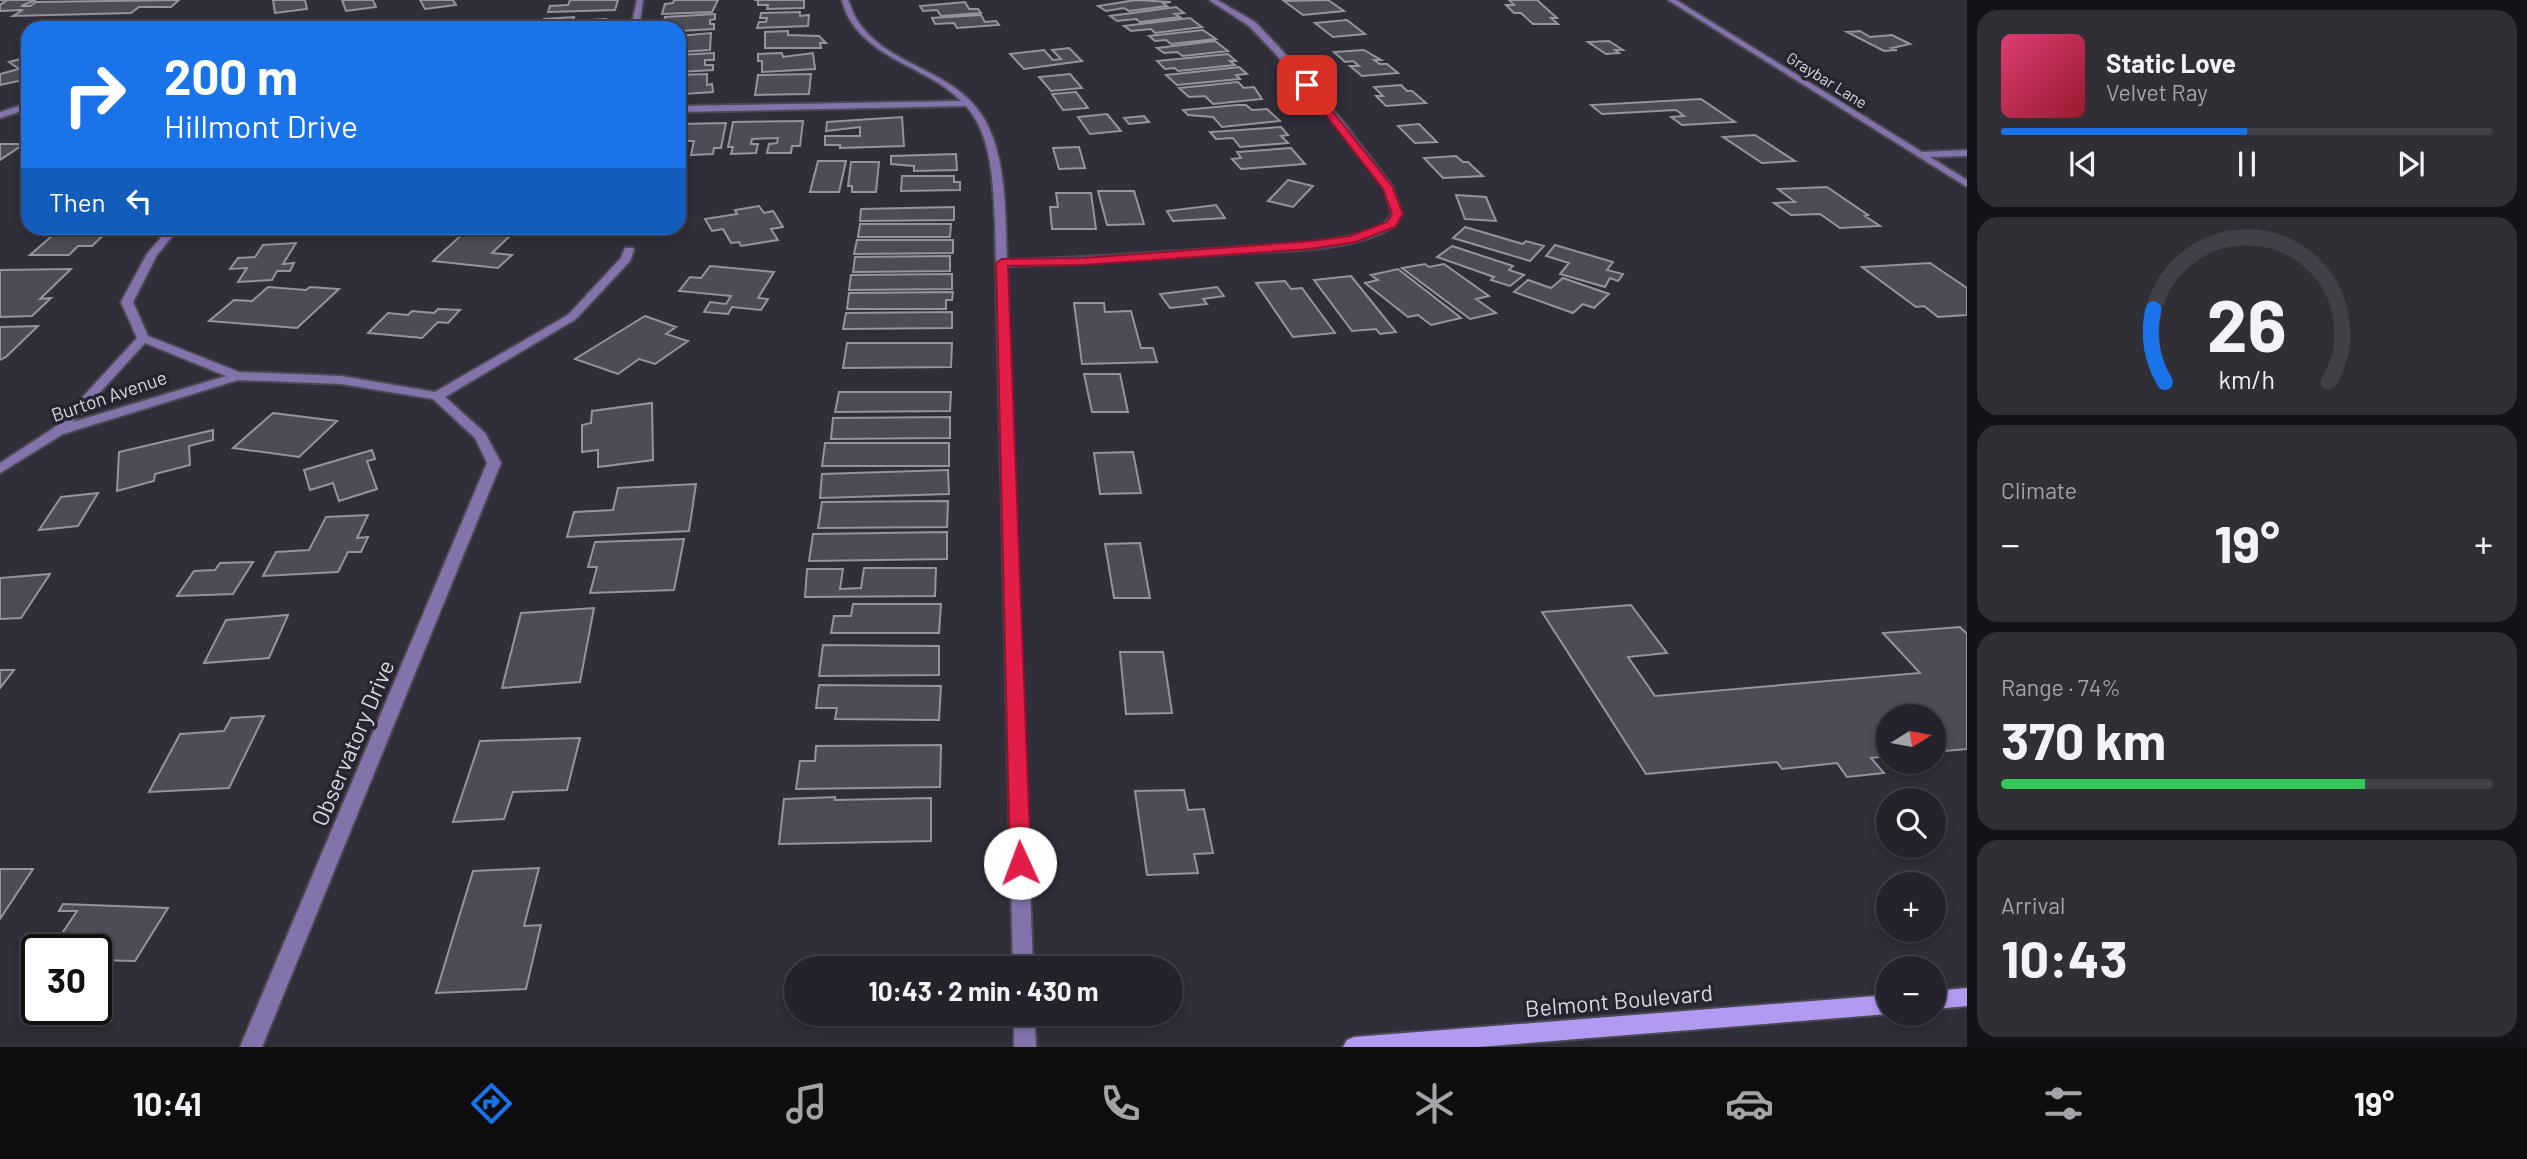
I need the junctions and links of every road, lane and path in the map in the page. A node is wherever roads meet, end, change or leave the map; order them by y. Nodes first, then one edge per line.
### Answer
1 (640, 0) edge
2 (845, 0) edge
3 (1212, 0) edge
4 (1671, 0) edge
5 (636, 21) edge
6 (968, 103) junction
7 (21, 108) edge
8 (686, 109) edge
9 (0, 115) edge
10 (1967, 153) edge
11 (1920, 155) junction
12 (1967, 184) edge
13 (168, 235) edge
14 (629, 250) dead end
15 (1002, 263) junction
16 (143, 338) junction
17 (237, 376) junction
18 (437, 396) junction
19 (58, 431) junction
20 (0, 468) edge
21 (1023, 956) edge
22 (1967, 997) edge
23 (1946, 999) edge
24 (1876, 1005) edge
25 (1025, 1026) edge
26 (251, 1047) edge
27 (1026, 1047) edge
28 (1354, 1047) edge

1 - 5 street
2 - 6 street
3 - 15 street
4 - 11 street, Graybar Lane
6 - 8 street
6 - 15 street
7 - 9 street
10 - 11 street
11 - 12 street, Graybar Lane
13 - 16 street
14 - 18 street
15 - 21 street
16 - 17 street
16 - 19 street
17 - 18 street
17 - 19 street, Burton Avenue
18 - 26 street, Observatory Drive
19 - 20 street, Burton Avenue
22 - 23 street
24 - 28 street, Belmont Boulevard
25 - 27 street

